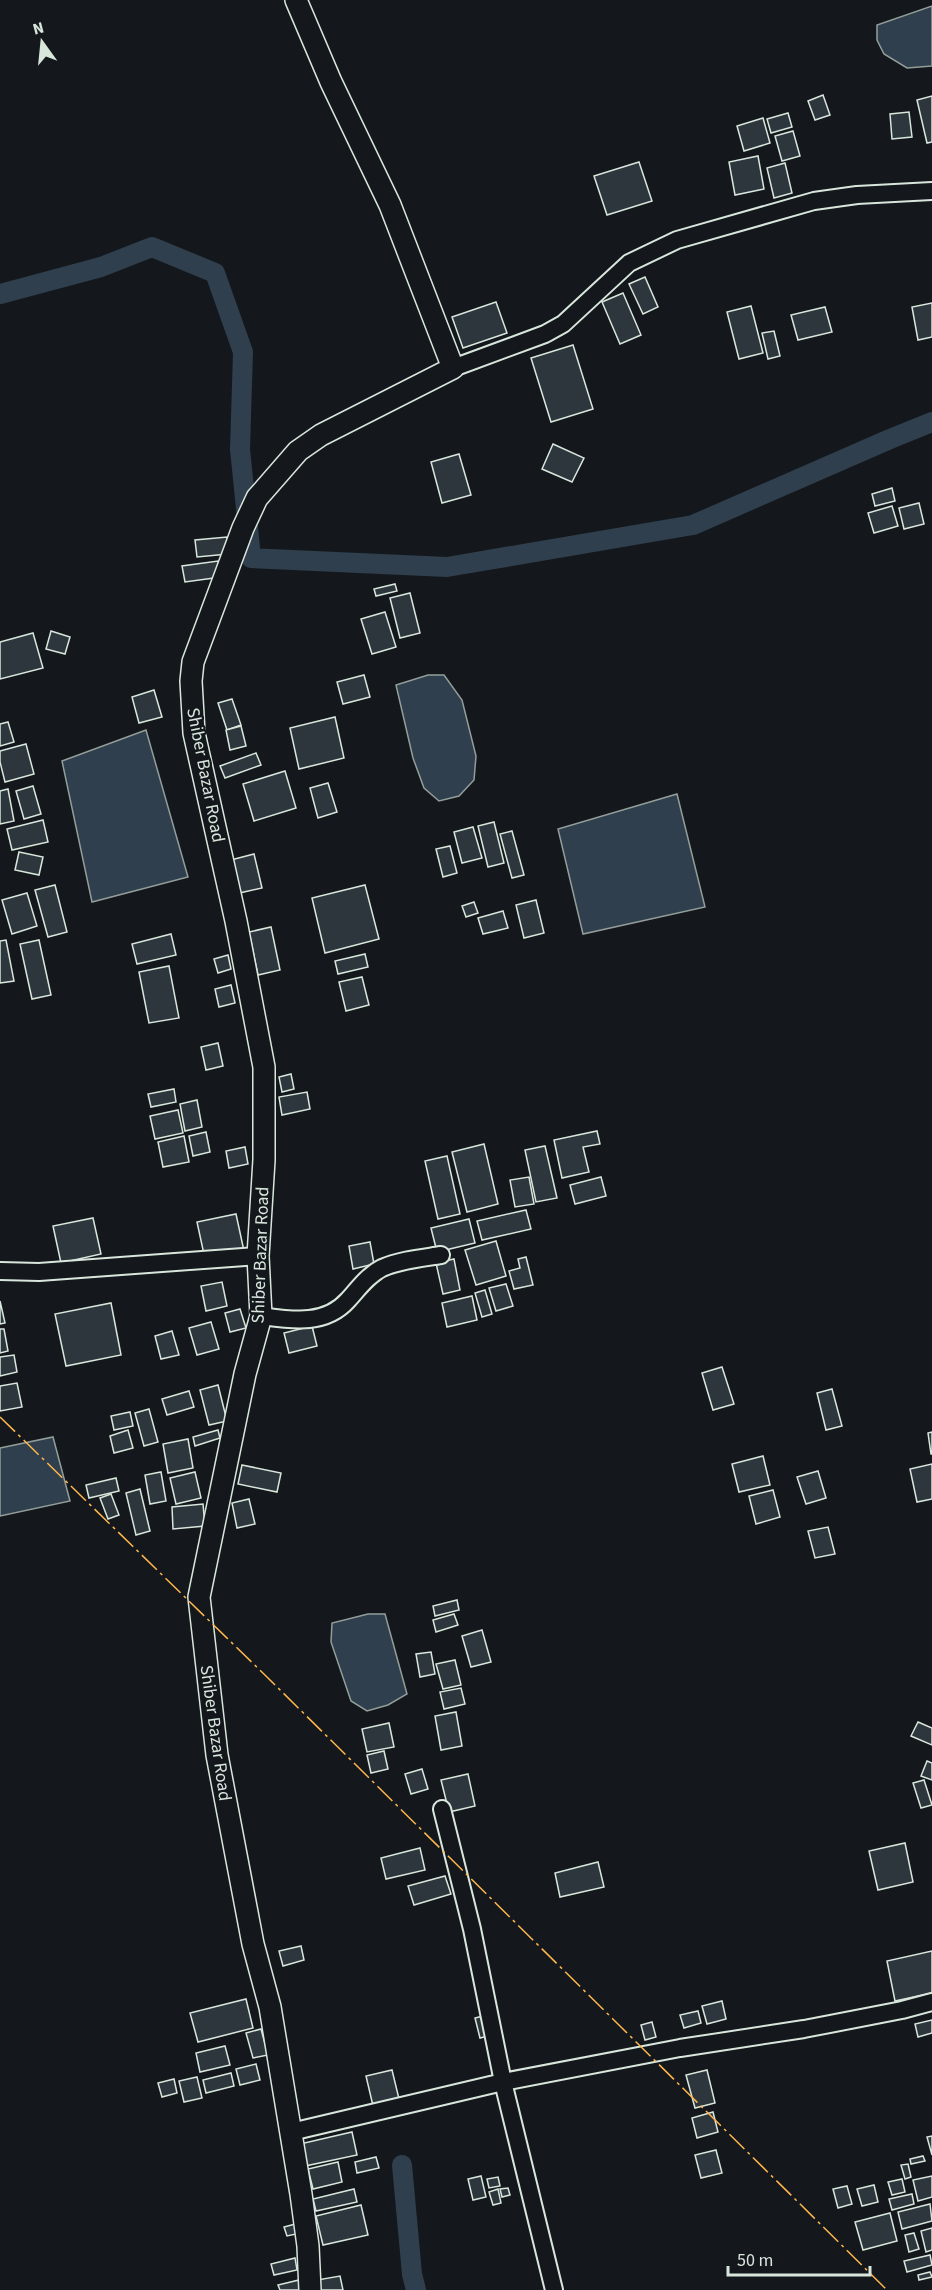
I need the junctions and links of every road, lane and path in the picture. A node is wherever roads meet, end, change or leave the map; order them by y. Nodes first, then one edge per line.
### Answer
1 (296, 0) edge
2 (932, 191) edge
3 (453, 368) junction
4 (441, 1255) dead end
5 (258, 1256) junction
6 (0, 1271) edge
7 (261, 1316) junction
8 (442, 1809) dead end
9 (932, 2002) edge
10 (503, 2082) junction
11 (291, 2132) junction
12 (310, 2290) edge
13 (554, 2290) edge

1 - 3 street
2 - 3 street
3 - 5 street, Shiber Bazar Road
4 - 7 street
5 - 6 street
5 - 7 street, Shiber Bazar Road
7 - 11 street, Shiber Bazar Road
8 - 10 street
9 - 10 street
10 - 11 street
10 - 13 street
11 - 12 street, Shiber Bazar Road

